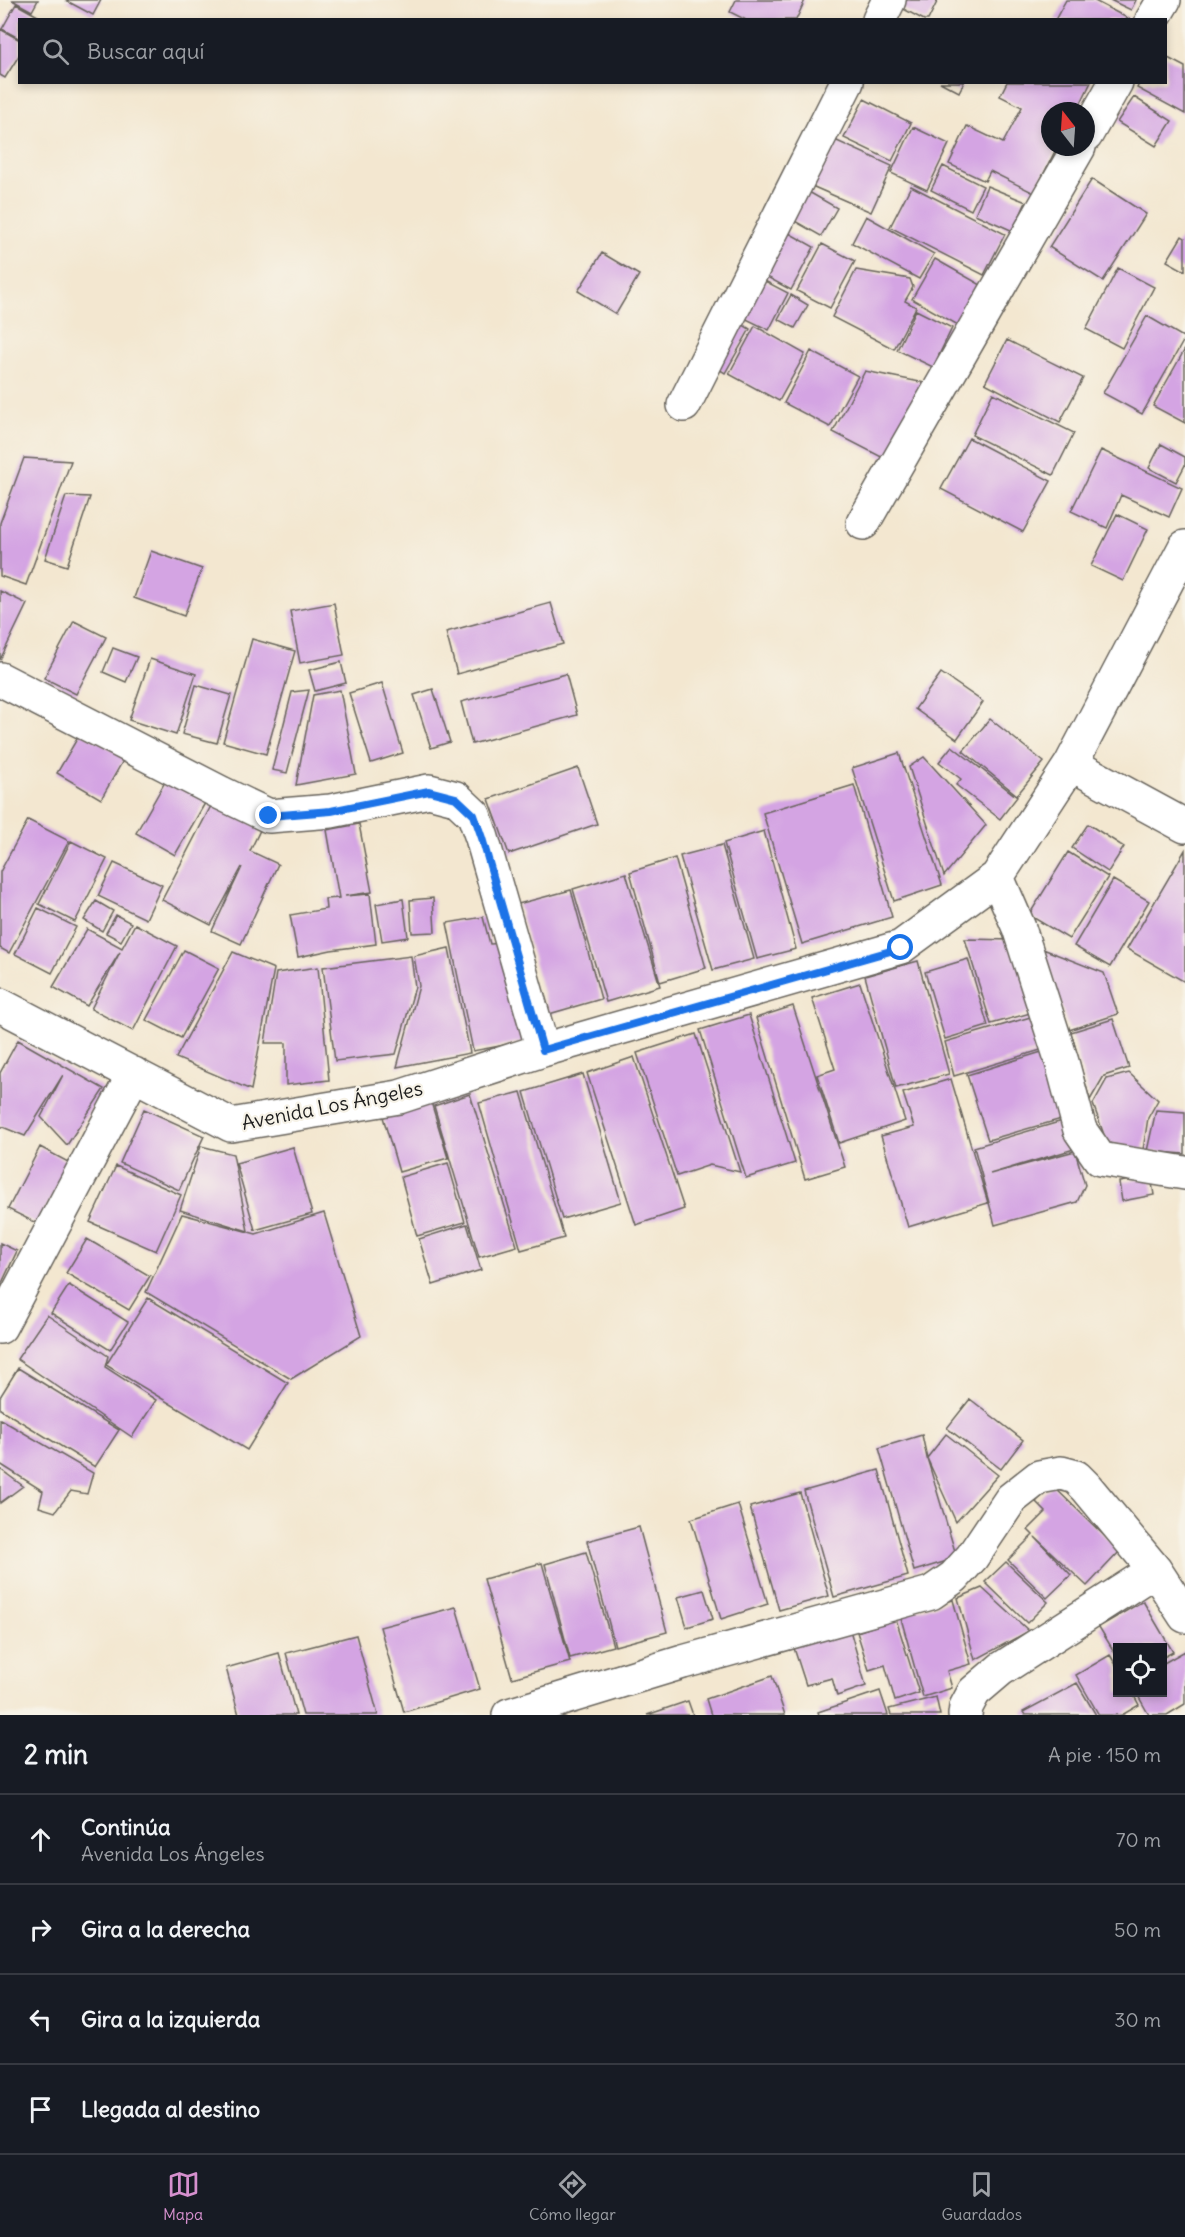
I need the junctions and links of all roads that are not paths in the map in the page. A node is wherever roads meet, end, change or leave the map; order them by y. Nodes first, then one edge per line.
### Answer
1 (889, 0) edge
2 (1164, 0) edge
3 (880, 18) edge
4 (1153, 18) edge
5 (846, 84) edge
6 (1115, 84) edge
7 (1095, 119) edge
8 (1074, 156) edge
9 (684, 405) dead end
10 (863, 523) dead end
11 (1185, 547) edge
12 (0, 679) edge
13 (1071, 764) junction
14 (1185, 826) edge
15 (997, 877) junction
16 (0, 1005) edge
17 (543, 1050) junction
18 (134, 1074) junction
19 (1185, 1173) edge
20 (0, 1327) edge
21 (1155, 1570) junction
22 (1185, 1616) edge
23 (509, 1715) edge
24 (965, 1715) edge

1 - 3 street
2 - 4 street
5 - 9 street
6 - 7 street
8 - 10 street
11 - 13 street, Avenida Los Ángeles
12 - 17 street
13 - 14 street
13 - 15 street, Avenida Los Ángeles
15 - 17 street, Avenida Los Ángeles
15 - 19 street
16 - 18 street, Avenida Los Ángeles
17 - 18 street, Avenida Los Ángeles
18 - 20 street
21 - 22 street
21 - 23 street
21 - 24 street

